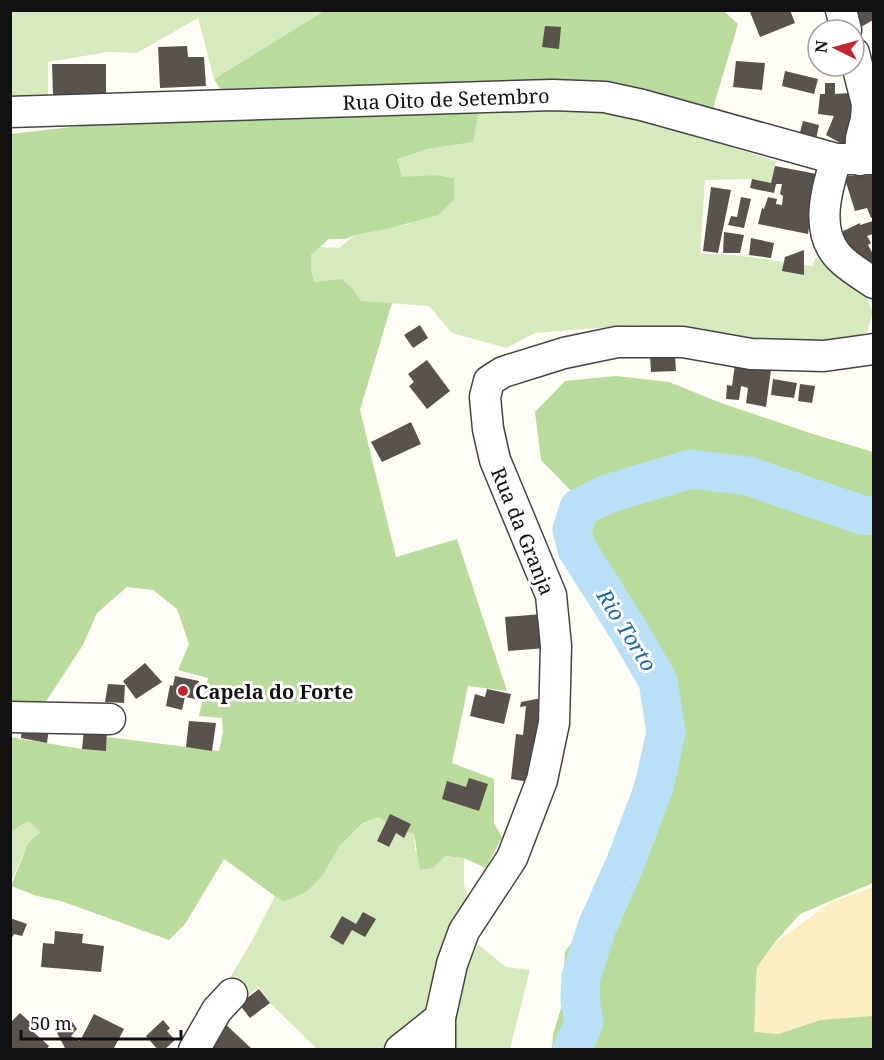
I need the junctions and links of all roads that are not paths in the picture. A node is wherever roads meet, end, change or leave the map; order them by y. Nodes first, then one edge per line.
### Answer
1 (860, 78) edge
2 (10, 112) edge
3 (870, 113) edge
4 (856, 159) edge
5 (873, 283) edge
6 (873, 349) edge
7 (10, 717) edge
8 (110, 719) dead end
9 (232, 994) dead end
10 (440, 1017) junction
11 (194, 1050) edge
12 (400, 1050) edge
13 (440, 1050) edge

1 - 3 street
2 - 4 street, Rua Oito de Setembro
3 - 4 street
4 - 5 street
6 - 10 street, Rua da Granja
7 - 8 street
9 - 11 street
10 - 12 street
10 - 13 street, Rua da Granja

